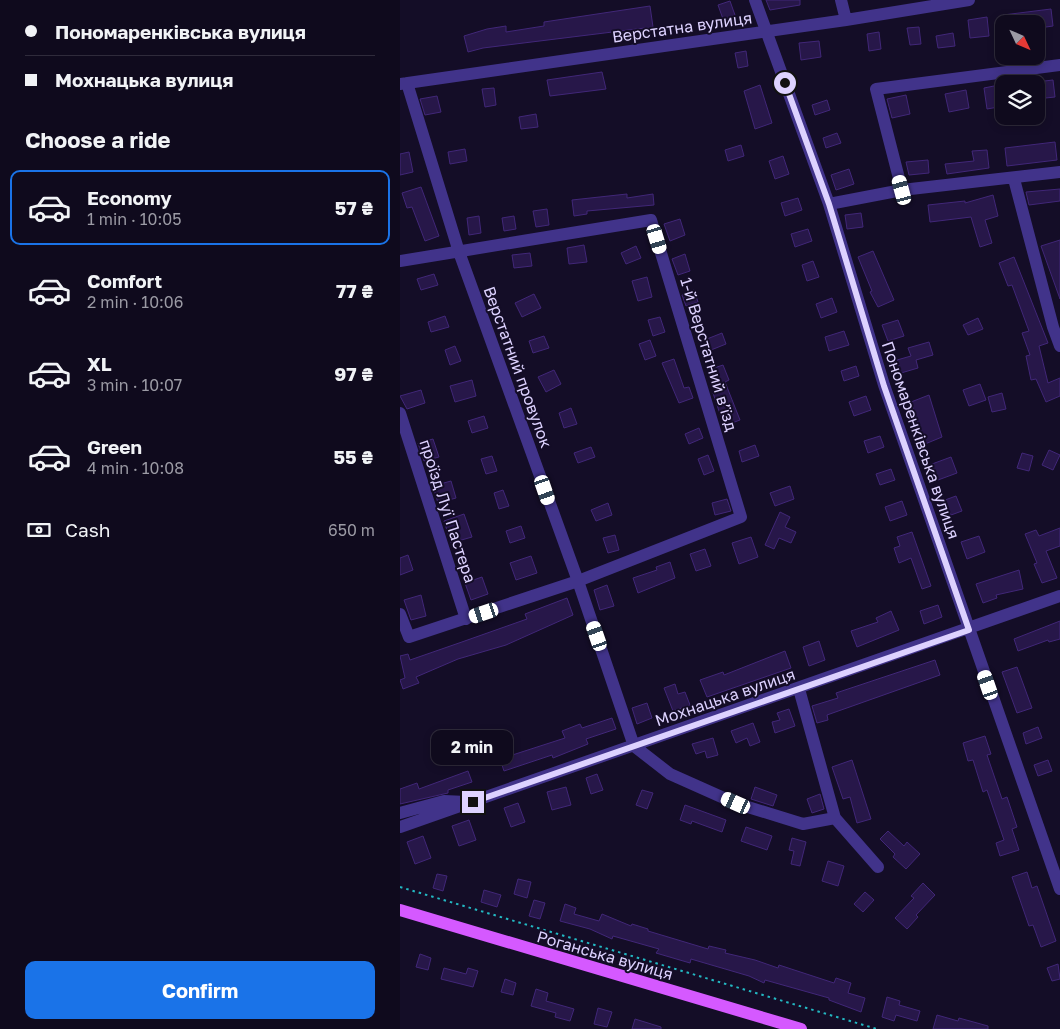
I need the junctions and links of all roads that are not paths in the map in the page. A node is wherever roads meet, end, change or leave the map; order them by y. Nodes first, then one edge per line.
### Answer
1 (756, 0) edge
2 (840, 0) edge
3 (969, 0) edge
4 (846, 20) junction
5 (766, 31) junction
6 (1060, 65) edge
7 (403, 84) edge
8 (1060, 172) edge
9 (1014, 179) junction
10 (902, 190) junction
11 (829, 204) junction
12 (459, 252) junction
13 (400, 261) edge
14 (1060, 346) edge
15 (400, 413) edge
16 (578, 581) junction
17 (1060, 596) edge
18 (400, 614) edge
19 (466, 619) junction
20 (969, 630) junction
21 (799, 689) junction
22 (634, 746) junction
23 (473, 802) junction
24 (400, 813) edge
25 (835, 818) junction
26 (400, 827) edge
27 (878, 867) dead end
28 (1060, 889) edge
29 (400, 910) edge
30 (800, 1029) edge

1 - 5 street, Пономаренківська вулиця
2 - 4 street
3 - 4 street, Верстатна вулиця
4 - 5 street, Верстатна вулиця
5 - 7 street, Верстатна вулиця
5 - 11 street, Пономаренківська вулиця
6 - 10 street
7 - 12 street, Верстатний провулок
8 - 9 street
9 - 10 street
9 - 14 street
10 - 11 street
11 - 20 street, Пономаренківська вулиця
12 - 13 street
12 - 16 street, Верстатний провулок
12 - 16 street, 1-й Верстатний в’їзд
15 - 19 street, проїзд Луї Пастера
16 - 19 street
16 - 22 street, Верстатний провулок
17 - 20 street, Мохнацька вулиця
18 - 19 street
20 - 21 street, Мохнацька вулиця
20 - 28 street, Пономаренківська вулиця
21 - 22 street, Мохнацька вулиця
21 - 25 street
22 - 23 street, Мохнацька вулиця
22 - 25 street
23 - 24 street
23 - 26 street, Мохнацька вулиця
25 - 27 street
29 - 30 main road, Роганська вулиця

